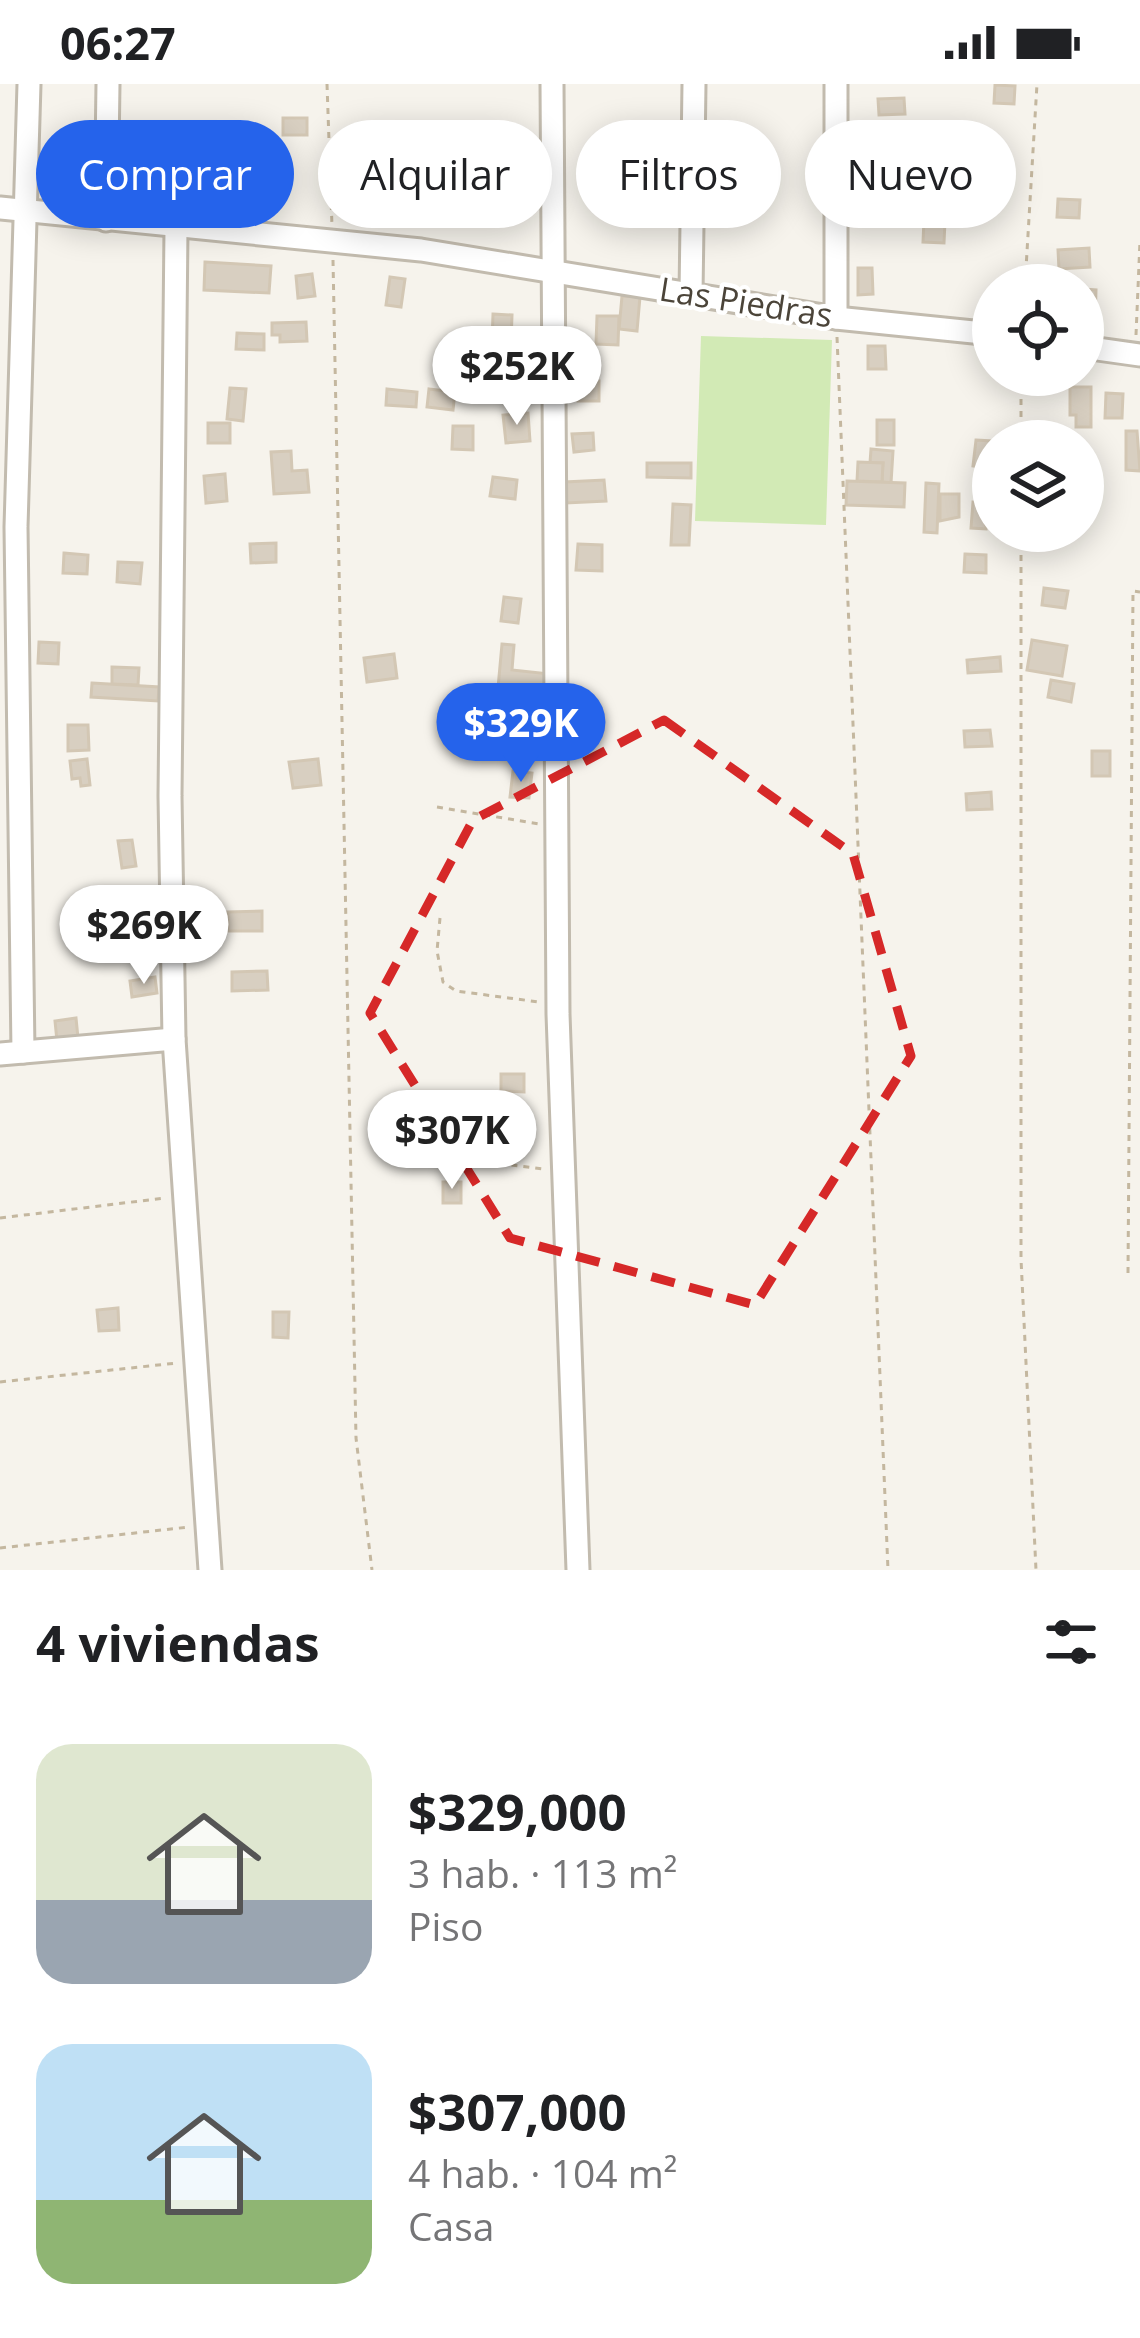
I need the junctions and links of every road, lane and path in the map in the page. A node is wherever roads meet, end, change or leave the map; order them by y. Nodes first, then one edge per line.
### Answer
1 (29, 84) edge
2 (108, 84) edge
3 (327, 84) edge
4 (552, 84) edge
5 (694, 84) edge
6 (836, 84) edge
7 (1037, 84) edge
8 (107, 120) edge
9 (0, 208) edge
10 (29, 211) junction
11 (36, 212) edge
12 (168, 228) edge
13 (176, 229) junction
14 (333, 240) junction
15 (1140, 241) edge
16 (1025, 264) edge
17 (552, 271) junction
18 (691, 294) junction
19 (836, 317) junction
20 (972, 332) edge
21 (1104, 350) edge
22 (1137, 355) edge
23 (1021, 552) edge
24 (1140, 592) edge
25 (437, 806) dead end
26 (558, 827) junction
27 (440, 918) dead end
28 (558, 1004) junction
29 (174, 1039) junction
30 (11, 1053) edge
31 (440, 1156) dead end
32 (562, 1171) junction
33 (1129, 1180) junction
34 (1140, 1183) edge
35 (184, 1196) junction
36 (0, 1218) edge
37 (1128, 1274) dead end
38 (196, 1361) junction
39 (0, 1382) edge
40 (207, 1525) junction
41 (0, 1548) edge
42 (210, 1570) edge
43 (372, 1570) edge
44 (578, 1570) edge
45 (888, 1570) edge
46 (1036, 1570) edge

1 - 10 street
2 - 8 street
3 - 14 path
4 - 17 street
5 - 18 street
6 - 19 street
7 - 16 path
9 - 10 street, Las Piedras
10 - 11 street, Las Piedras
10 - 30 street
12 - 13 street, Las Piedras
13 - 14 street, Las Piedras
13 - 29 street
14 - 17 street, Las Piedras
14 - 43 path
15 - 22 path
17 - 18 street, Las Piedras
17 - 26 street
18 - 19 street, Las Piedras
19 - 20 street, Las Piedras
19 - 45 path
21 - 22 street
23 - 46 path
24 - 33 path
25 - 26 path
26 - 28 street
27 - 28 path
28 - 32 street
29 - 30 street
29 - 35 street
31 - 32 path
32 - 44 street
33 - 34 path
33 - 37 path
35 - 36 path
35 - 38 street
38 - 39 path
38 - 40 street
40 - 41 path
40 - 42 street

